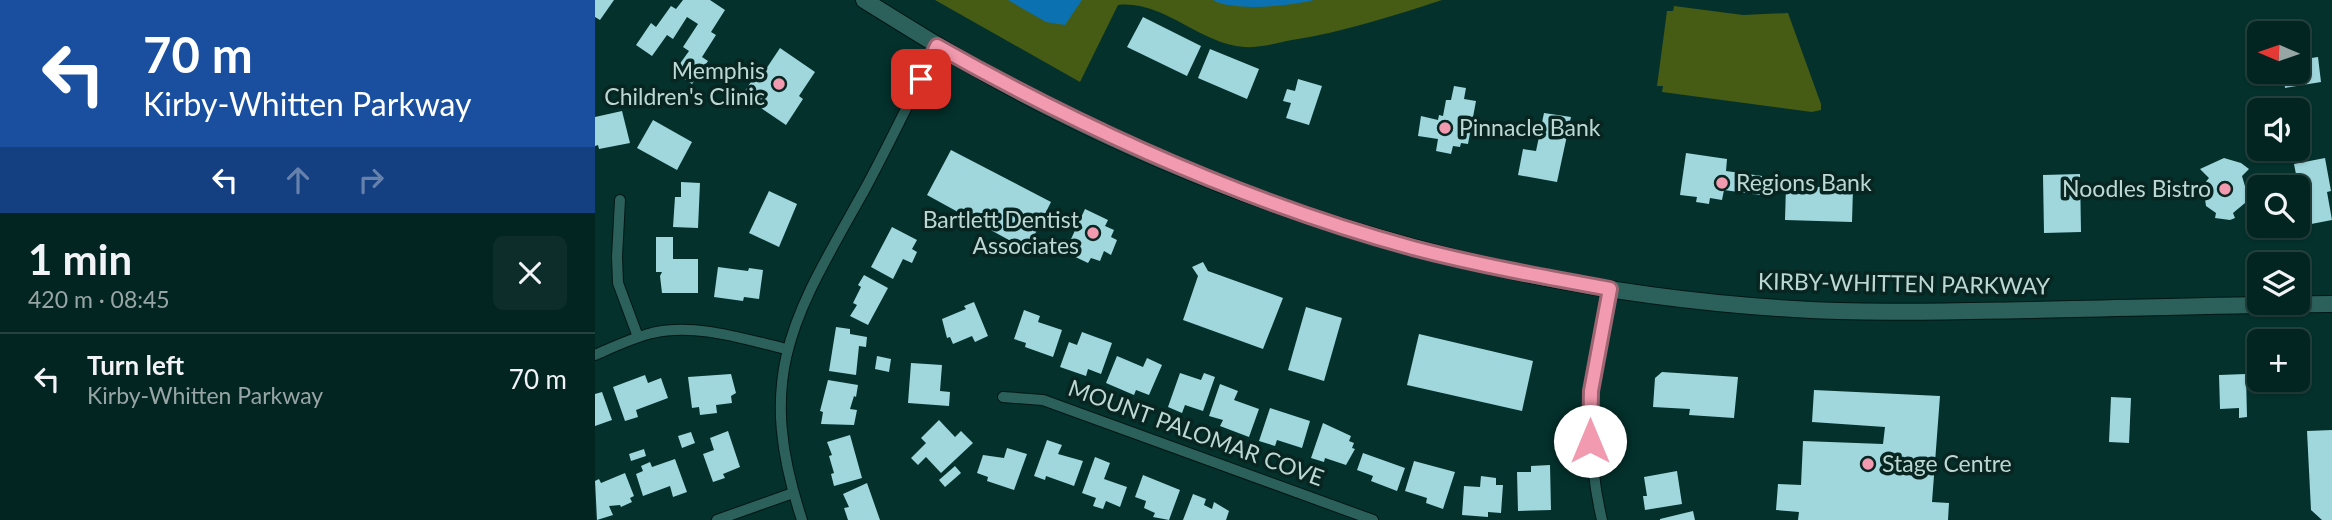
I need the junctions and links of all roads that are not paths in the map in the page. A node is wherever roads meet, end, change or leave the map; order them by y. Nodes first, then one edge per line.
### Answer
1 (864, 0) edge
2 (937, 46) junction
3 (620, 200) dead end
4 (1610, 289) junction
5 (2332, 304) edge
6 (638, 337) junction
7 (787, 349) junction
8 (595, 355) edge
9 (1003, 397) dead end
10 (793, 493) junction
11 (717, 520) edge
12 (802, 520) edge
13 (1373, 520) edge
14 (1602, 520) edge

1 - 2 main road, KIRBY-WHITTEN PARKWAY
2 - 4 main road, KIRBY-WHITTEN PARKWAY
2 - 7 street
3 - 6 street
4 - 5 main road, KIRBY-WHITTEN PARKWAY
4 - 14 street
6 - 7 street
6 - 8 street
7 - 10 street
9 - 13 street, MOUNT PALOMAR COVE
10 - 11 street
10 - 12 street

